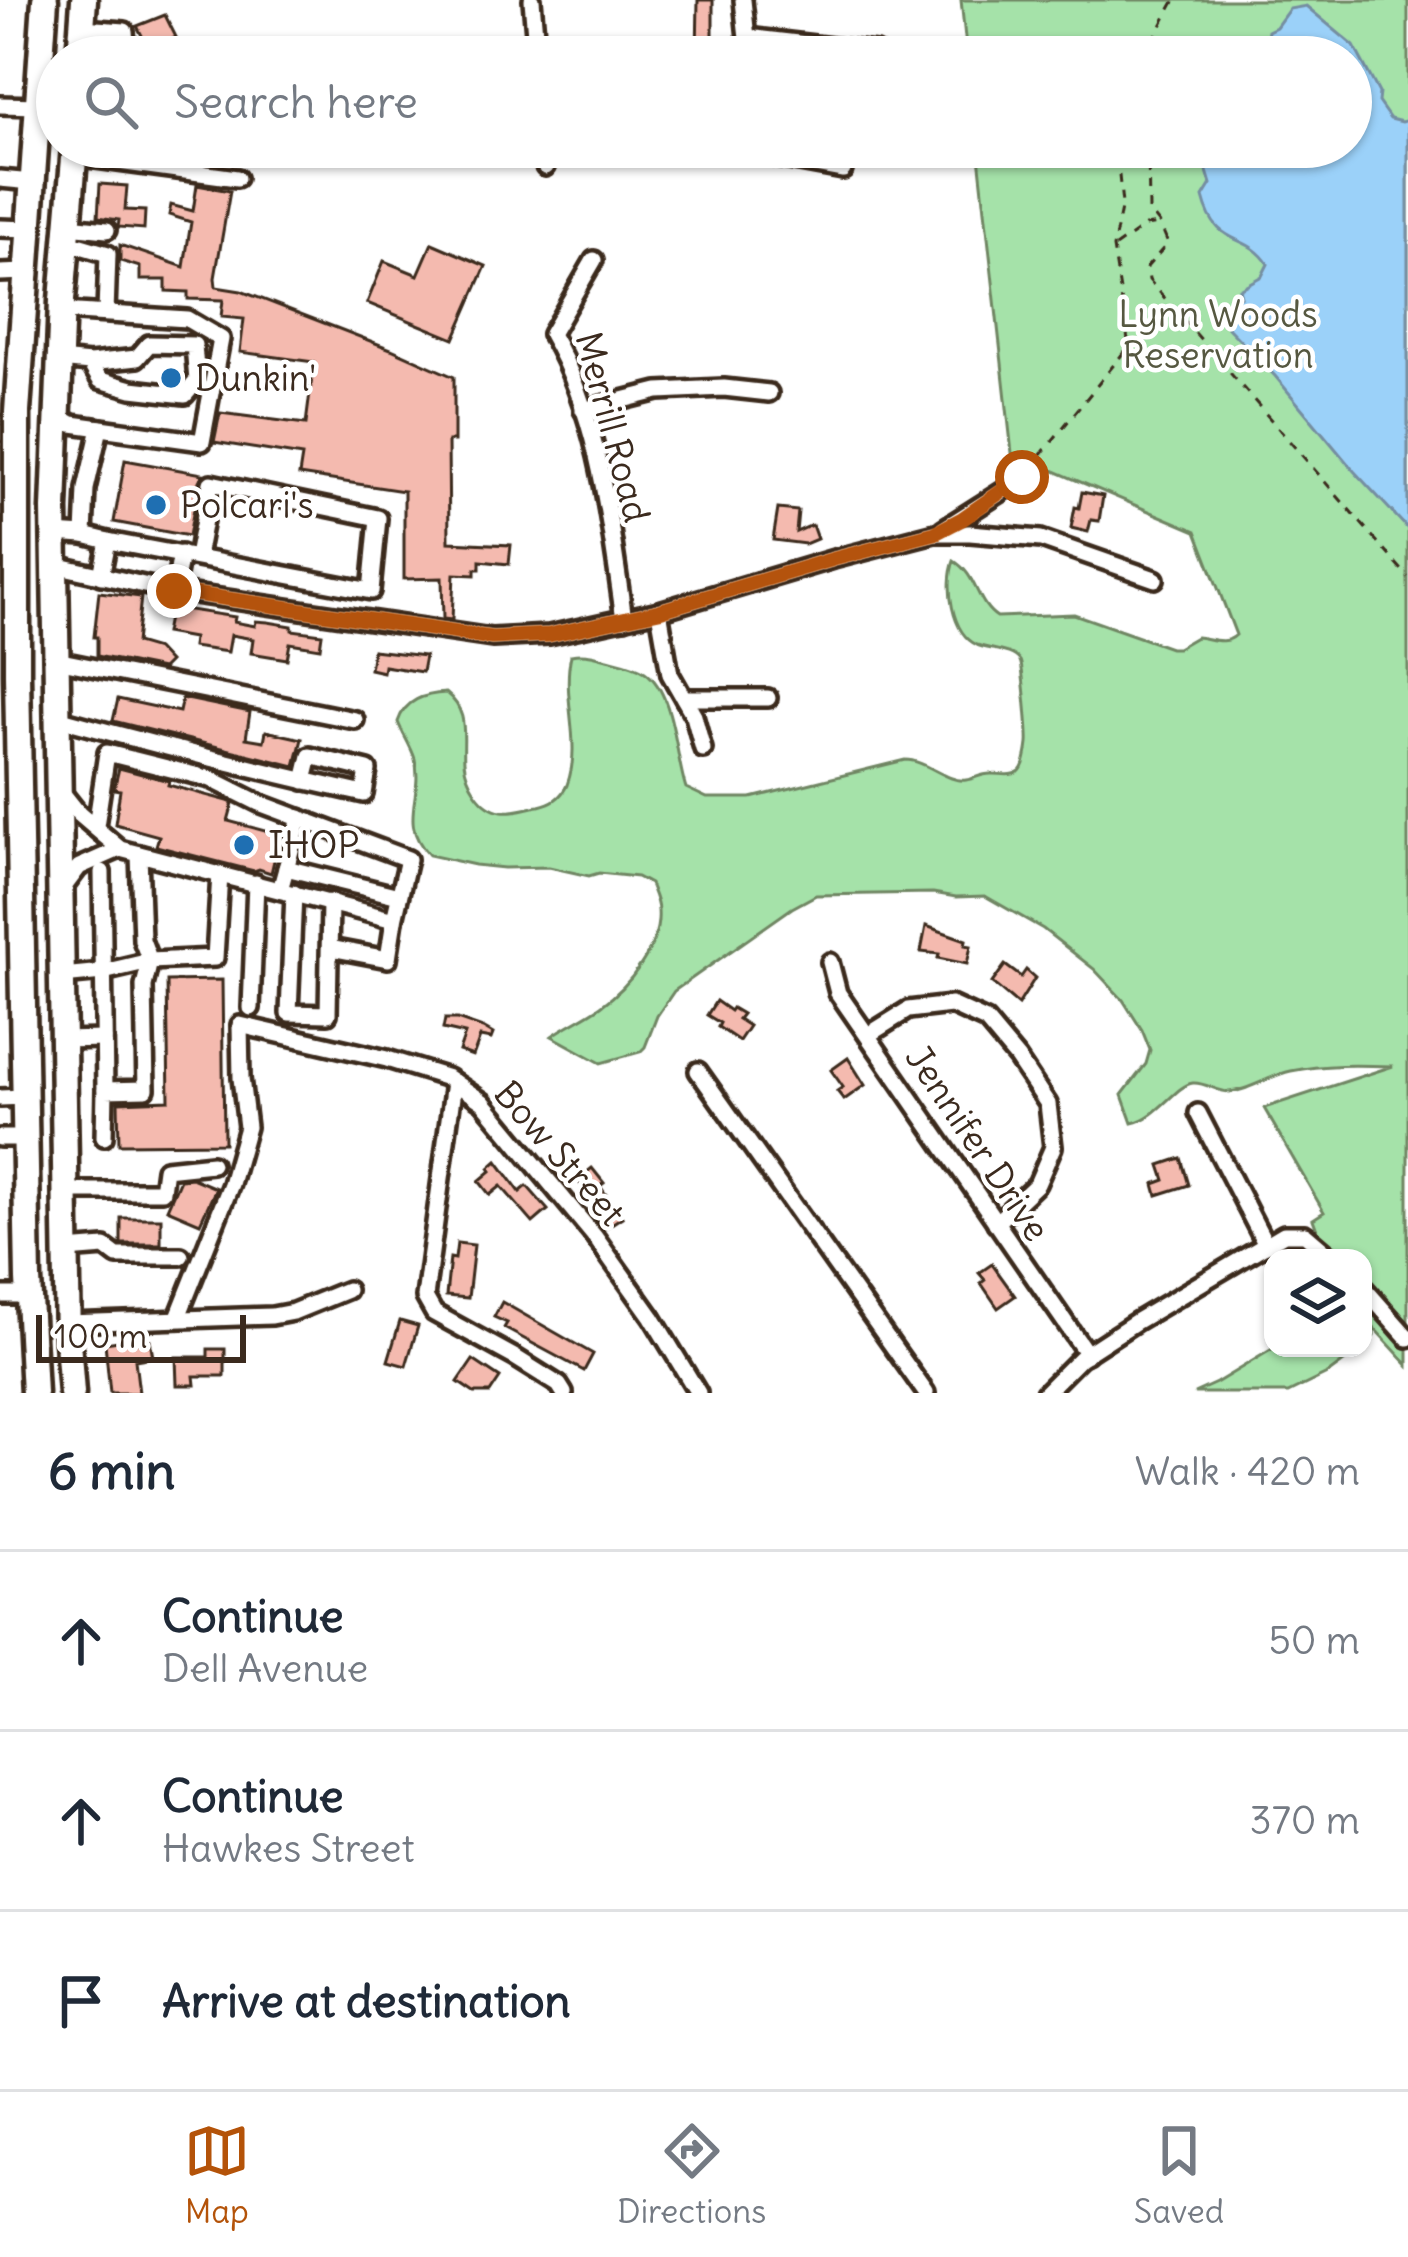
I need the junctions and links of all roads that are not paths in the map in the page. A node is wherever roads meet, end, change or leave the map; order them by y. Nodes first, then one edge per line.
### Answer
1 (45, 0) edge
2 (84, 0) edge
3 (532, 0) edge
4 (743, 0) edge
5 (82, 28) junction
6 (43, 36) edge
7 (81, 36) edge
8 (125, 36) edge
9 (535, 36) edge
10 (747, 36) edge
11 (0, 105) edge
12 (36, 106) edge
13 (36, 131) edge
14 (73, 168) edge
15 (174, 168) edge
16 (834, 168) edge
17 (843, 170) dead end
18 (237, 178) dead end
19 (0, 179) edge
20 (32, 182) junction
21 (0, 228) edge
22 (29, 229) junction
23 (107, 230) dead end
24 (68, 234) junction
25 (594, 260) dead end
26 (26, 272) junction
27 (0, 273) edge
28 (62, 311) junction
29 (106, 313) junction
30 (59, 360) junction
31 (90, 363) junction
32 (769, 393) dead end
33 (583, 410) junction
34 (56, 415) junction
35 (100, 428) junction
36 (9, 438) edge
37 (55, 451) junction
38 (94, 455) junction
39 (1032, 467) road end
40 (9, 486) edge
41 (54, 533) junction
42 (935, 533) junction
43 (84, 535) junction
44 (109, 542) junction
45 (189, 556) junction
46 (55, 565) junction
47 (101, 576) junction
48 (9, 579) edge
49 (1155, 579) dead end
50 (174, 591) junction
51 (659, 611) junction
52 (624, 619) junction
53 (9, 656) edge
54 (56, 660) junction
55 (9, 691) edge
56 (684, 698) junction
57 (768, 698) dead end
58 (57, 718) junction
59 (355, 720) dead end
60 (703, 749) dead end
61 (9, 752) edge
62 (304, 781) dead end
63 (58, 789) junction
64 (300, 818) junction
65 (10, 821) edge
66 (95, 826) junction
67 (120, 849) junction
68 (140, 854) junction
69 (10, 861) edge
70 (286, 868) junction
71 (102, 872) dead end
72 (220, 874) junction
73 (256, 883) junction
74 (287, 891) junction
75 (60, 892) junction
76 (400, 896) junction
77 (330, 902) junction
78 (394, 920) junction
79 (330, 948) junction
80 (150, 961) junction
81 (830, 962) dead end
82 (104, 973) junction
83 (62, 976) junction
84 (251, 1008) dead end
85 (13, 1021) edge
86 (868, 1035) junction
87 (104, 1039) junction
88 (62, 1040) junction
89 (698, 1071) dead end
90 (454, 1082) junction
91 (105, 1090) junction
92 (13, 1097) edge
93 (1198, 1113) dead end
94 (104, 1137) dead end
95 (13, 1138) edge
96 (212, 1164) dead end
97 (66, 1191) junction
98 (996, 1223) junction
99 (1266, 1245) junction
100 (1323, 1249) edge
101 (67, 1250) junction
102 (181, 1256) dead end
103 (347, 1290) dead end
104 (0, 1295) edge
105 (29, 1295) junction
106 (1372, 1297) edge
107 (178, 1317) junction
108 (68, 1323) junction
109 (1408, 1338) edge
110 (1087, 1354) junction
111 (34, 1393) edge
112 (72, 1393) edge
113 (563, 1393) edge
114 (698, 1393) edge
115 (926, 1393) edge
116 (1045, 1393) edge

1 - 6 highway
2 - 5 highway
3 - 9 street
4 - 10 street
5 - 7 highway
5 - 8 street
11 - 12 street
13 - 20 highway
14 - 24 highway
15 - 18 street
16 - 17 street
19 - 20 street
20 - 22 highway
21 - 22 street
22 - 26 highway
23 - 24 street
24 - 28 highway
24 - 29 street
25 - 33 street, Merrill Road
26 - 27 street
26 - 36 highway
28 - 29 street
28 - 30 highway
29 - 35 street
30 - 31 street
30 - 34 highway
31 - 31 street
32 - 33 street
33 - 52 street, Merrill Road
34 - 35 street
34 - 37 highway
35 - 38 street
36 - 40 highway
37 - 38 street
37 - 41 highway
38 - 43 street
39 - 42 street
40 - 48 highway
41 - 43 street
41 - 46 highway
42 - 49 street
42 - 51 street
43 - 44 street
44 - 45 street
44 - 47 street
45 - 45 street
45 - 50 street
46 - 47 street
46 - 54 highway
47 - 50 street
48 - 53 highway
50 - 52 street
51 - 52 street
51 - 56 street
53 - 55 highway
54 - 58 highway
54 - 59 street
55 - 61 highway
56 - 57 street
56 - 60 street
58 - 62 street
58 - 63 highway
61 - 65 highway
63 - 66 street
63 - 75 highway
64 - 66 street
64 - 70 street
64 - 76 street
65 - 69 highway
66 - 67 street
67 - 68 street
67 - 75 street
68 - 72 street
68 - 80 street
69 - 85 highway
70 - 74 street
70 - 76 street
71 - 82 street
72 - 73 street
72 - 80 street
73 - 74 street
73 - 84 street
74 - 77 street
74 - 79 street
75 - 83 highway
76 - 78 street
77 - 78 street
77 - 79 street
78 - 79 street
80 - 82 street
80 - 91 street
81 - 86 street, Jennifer Drive
82 - 83 street
82 - 87 street
83 - 88 highway
85 - 92 highway
86 - 98 street, Jennifer Drive
86 - 98 street
87 - 88 street
87 - 91 street
88 - 97 highway
89 - 115 street
90 - 107 street, Bow Street
90 - 113 street
90 - 114 street, Bow Street
91 - 94 street
92 - 95 highway
93 - 99 street
95 - 105 highway
96 - 97 street
97 - 101 highway
98 - 110 street, Jennifer Drive
99 - 100 street
99 - 110 street
101 - 102 street
101 - 108 highway
103 - 107 street
104 - 105 street
105 - 111 highway
106 - 109 street
107 - 108 street
108 - 112 highway
110 - 116 street

